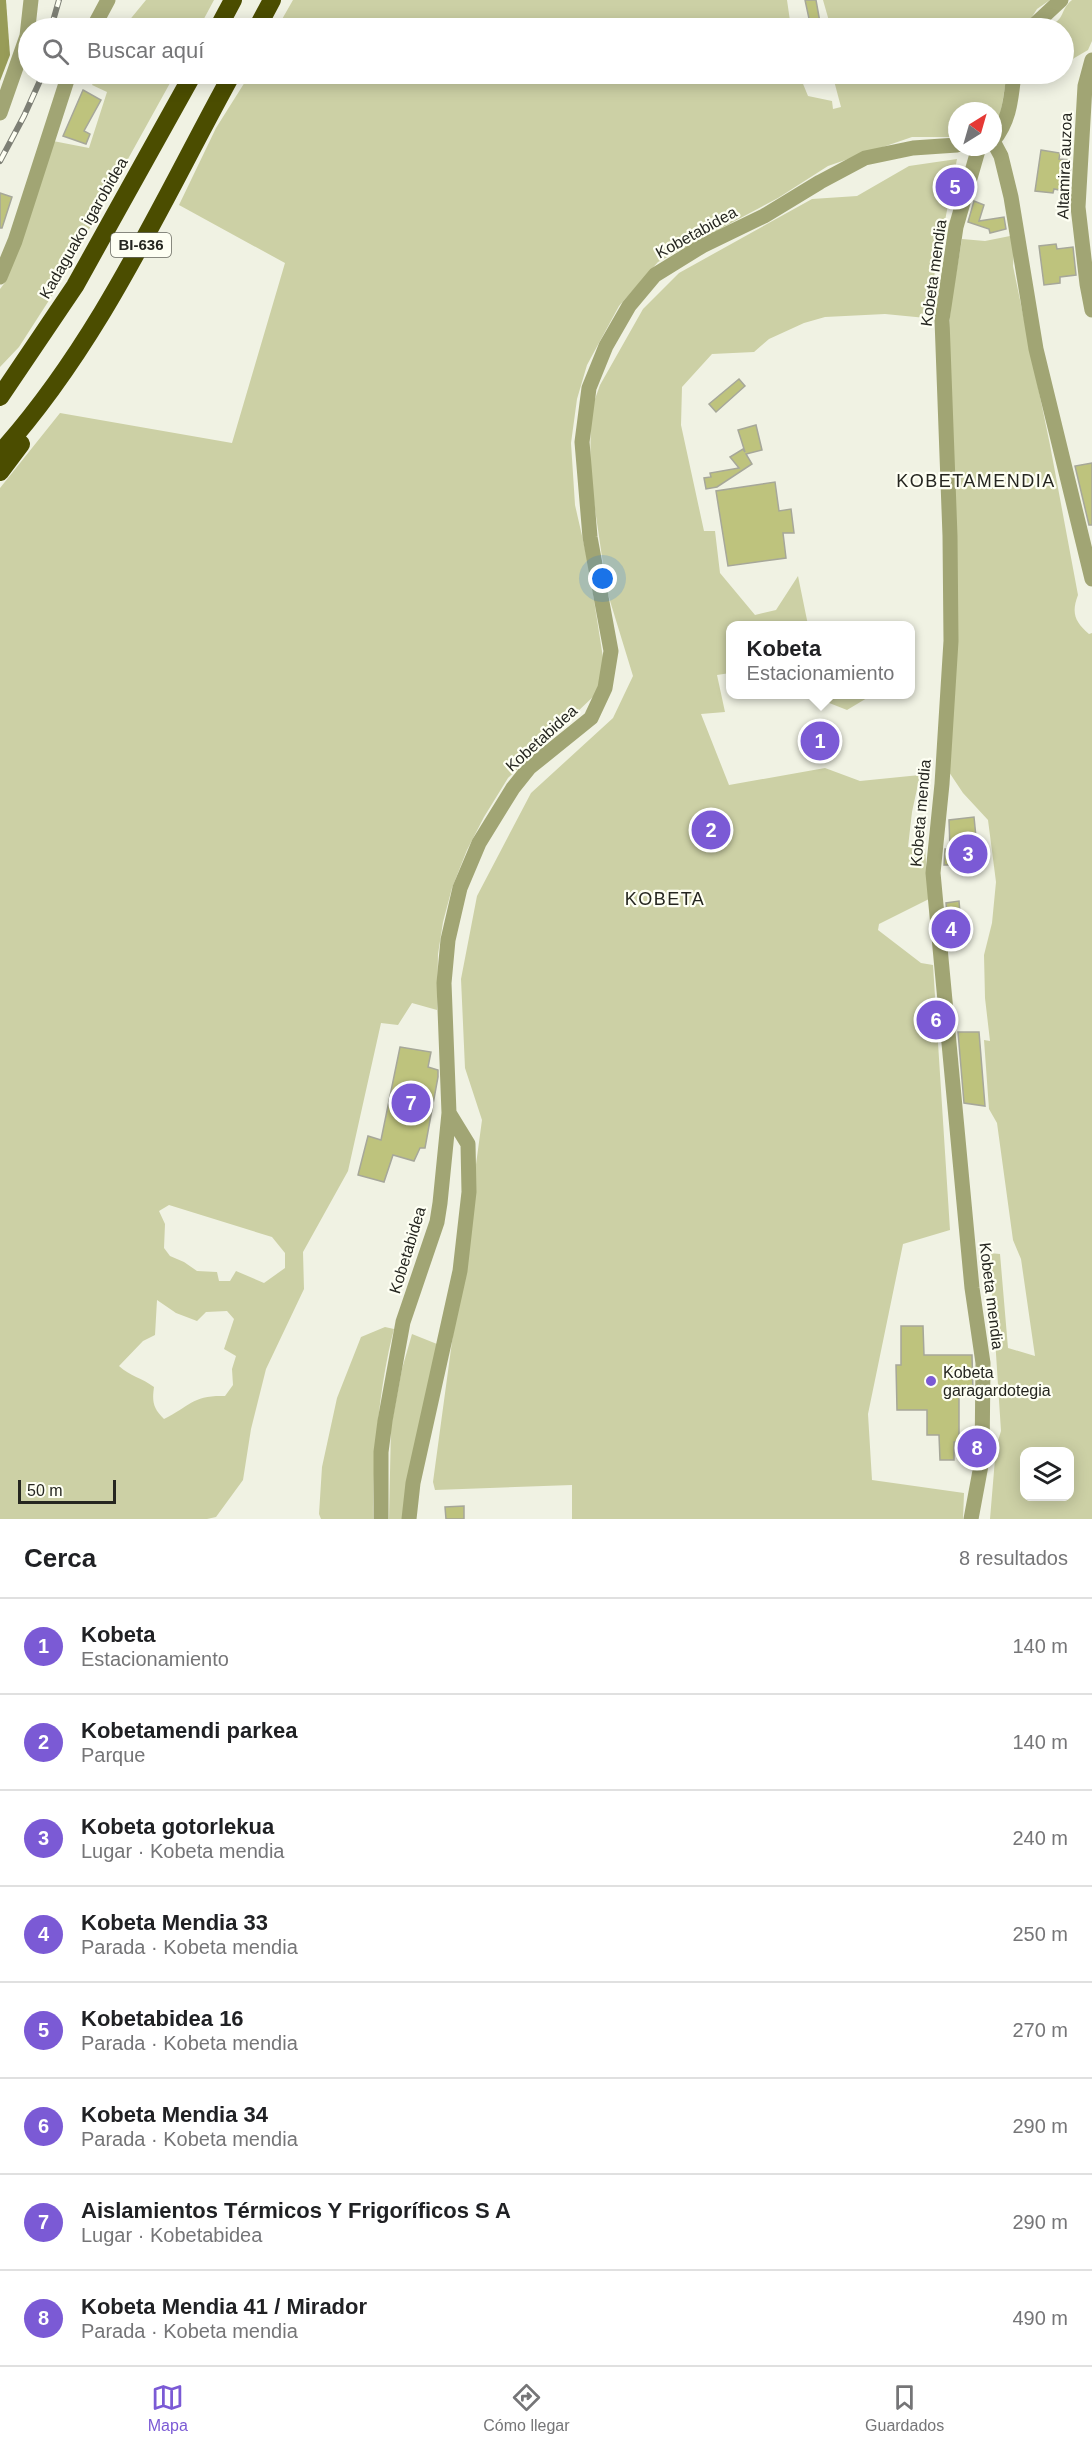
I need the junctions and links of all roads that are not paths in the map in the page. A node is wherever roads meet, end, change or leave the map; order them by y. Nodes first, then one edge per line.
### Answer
1 (31, 0) edge
2 (108, 0) edge
3 (233, 0) edge
4 (272, 0) edge
5 (1061, 0) edge
6 (29, 18) edge
7 (98, 18) edge
8 (223, 18) edge
9 (262, 18) edge
10 (1042, 18) edge
11 (1092, 60) edge
12 (18, 62) edge
13 (66, 84) edge
14 (187, 84) edge
15 (227, 84) edge
16 (1012, 84) edge
17 (0, 113) edge
18 (1002, 130) edge
19 (948, 146) edge
20 (976, 156) edge
21 (1001, 156) edge
22 (0, 277) edge
23 (1092, 310) edge
24 (29, 356) junction
25 (0, 379) edge
26 (0, 397) edge
27 (36, 409) junction
28 (0, 453) edge
29 (0, 472) edge
30 (1092, 579) edge
31 (448, 1113) junction
32 (381, 1519) edge
33 (409, 1519) edge
34 (971, 1519) edge

1 - 6 street
2 - 7 street
3 - 8 highway
4 - 9 highway
5 - 10 street
11 - 23 street, Altamira auzoa
12 - 17 street
13 - 22 street
14 - 24 highway, Kadaguako igarobidea / BI-636
15 - 27 highway, BI-636
16 - 18 street
19 - 31 street, Kobetabidea
20 - 34 street, Kobeta mendia
21 - 30 street
24 - 25 highway
24 - 26 highway, Kadaguako igarobidea / BI-636
27 - 28 highway, BI-636
27 - 29 highway
31 - 32 street, Kobetabidea
31 - 33 street

